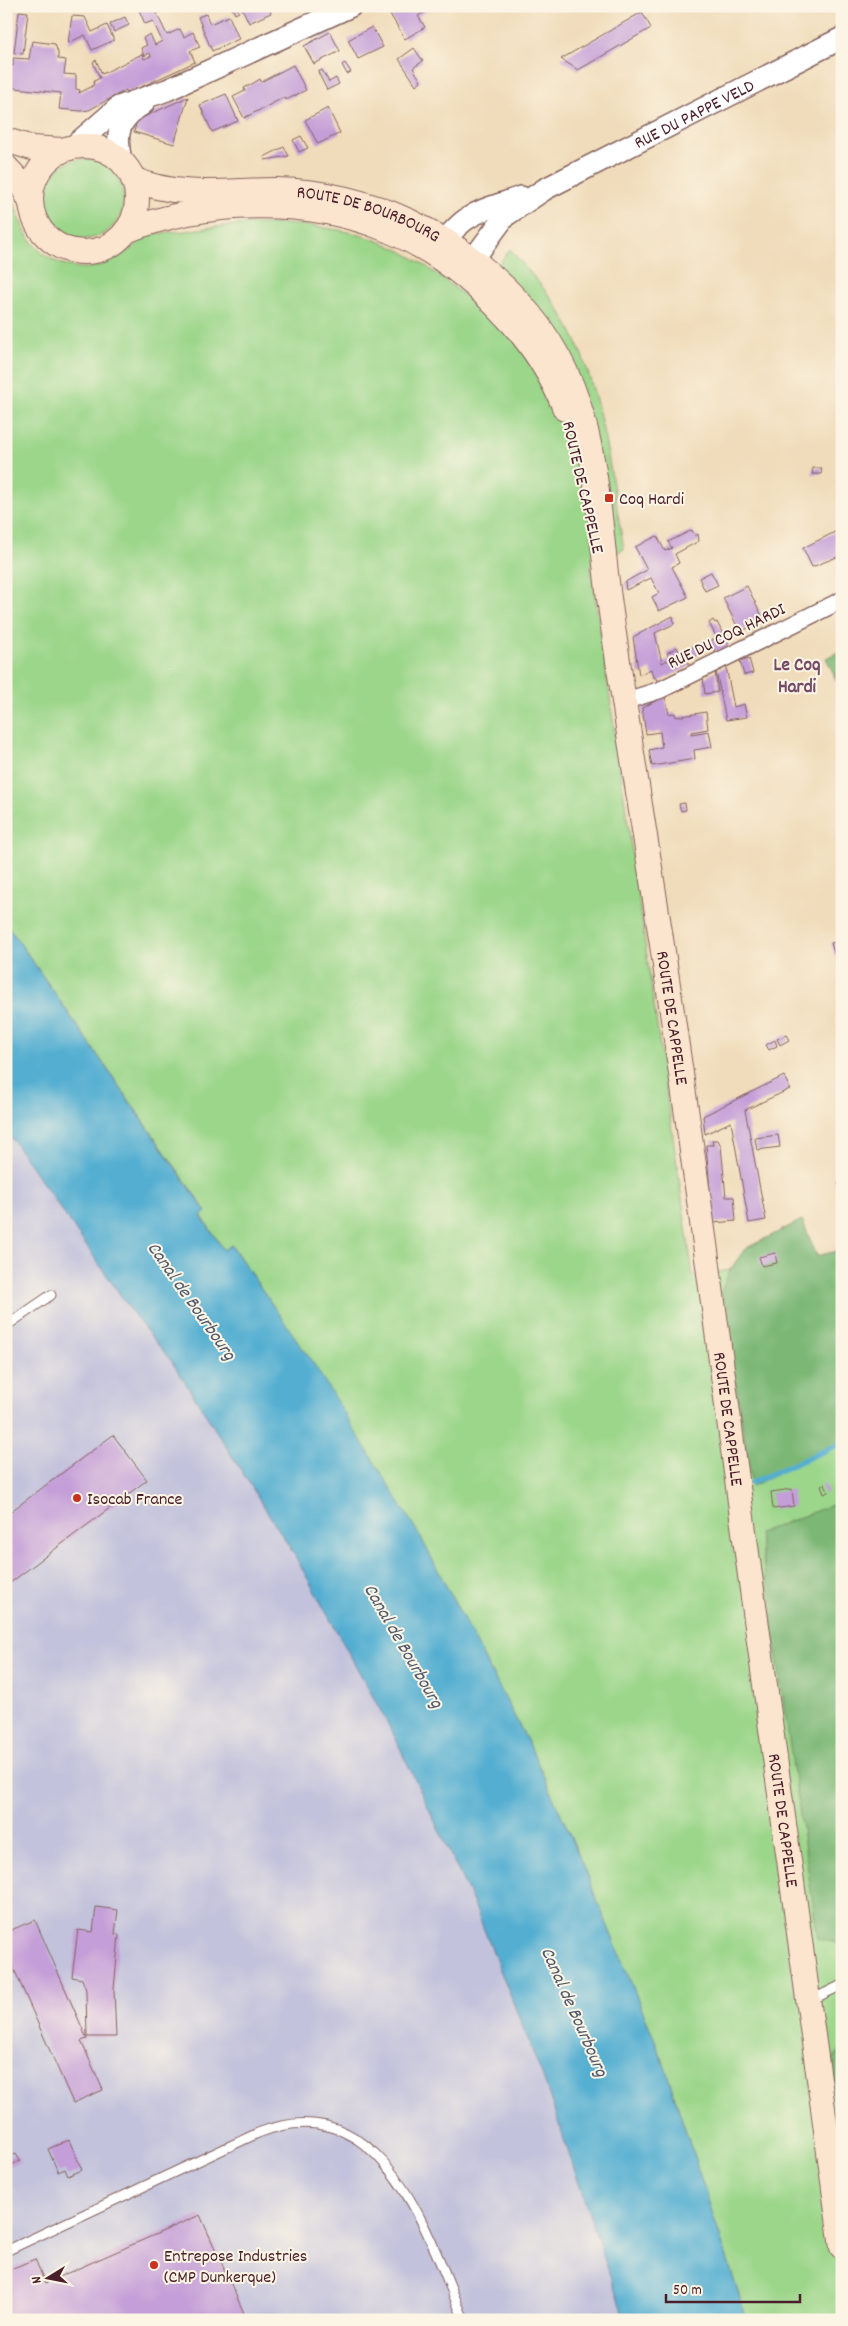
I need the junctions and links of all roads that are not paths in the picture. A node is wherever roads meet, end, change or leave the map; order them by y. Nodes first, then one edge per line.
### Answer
1 (339, 6) edge
2 (351, 6) edge
3 (313, 24) junction
4 (842, 38) edge
5 (166, 90) junction
6 (6, 140) edge
7 (68, 148) junction
8 (6, 168) edge
9 (127, 170) junction
10 (545, 189) junction
11 (30, 201) junction
12 (126, 231) junction
13 (440, 247) junction
14 (467, 267) junction
15 (548, 354) joint
16 (842, 600) edge
17 (625, 700) junction
18 (51, 1295) dead end
19 (6, 1326) edge
20 (842, 1985) edge
21 (809, 2001) junction
22 (842, 2247) edge
23 (6, 2250) edge
24 (464, 2320) edge

1 - 3 street
2 - 3 street
3 - 5 street
4 - 10 street, RUE DU PAPPE VELD
5 - 7 street
5 - 9 street
6 - 7 main road
7 - 9 main road
7 - 11 main road
8 - 11 main road
9 - 12 main road
9 - 13 main road, ROUTE DE BOURBOURG
10 - 13 street, RUE DU PAPPE VELD
10 - 14 street, RUE DU PAPPE VELD
11 - 12 main road
12 - 13 main road, ROUTE DE BOURBOURG
13 - 14 main road, ROUTE DE BOURBOURG
14 - 15 main road, ROUTE DE BOURBOURG
15 - 17 main road, ROUTE DE CAPPELLE
16 - 17 street, RUE DU COQ HARDI
17 - 21 main road, ROUTE DE CAPPELLE
18 - 19 lane
20 - 21 lane
21 - 22 main road, ROUTE DE CAPPELLE
23 - 24 lane

